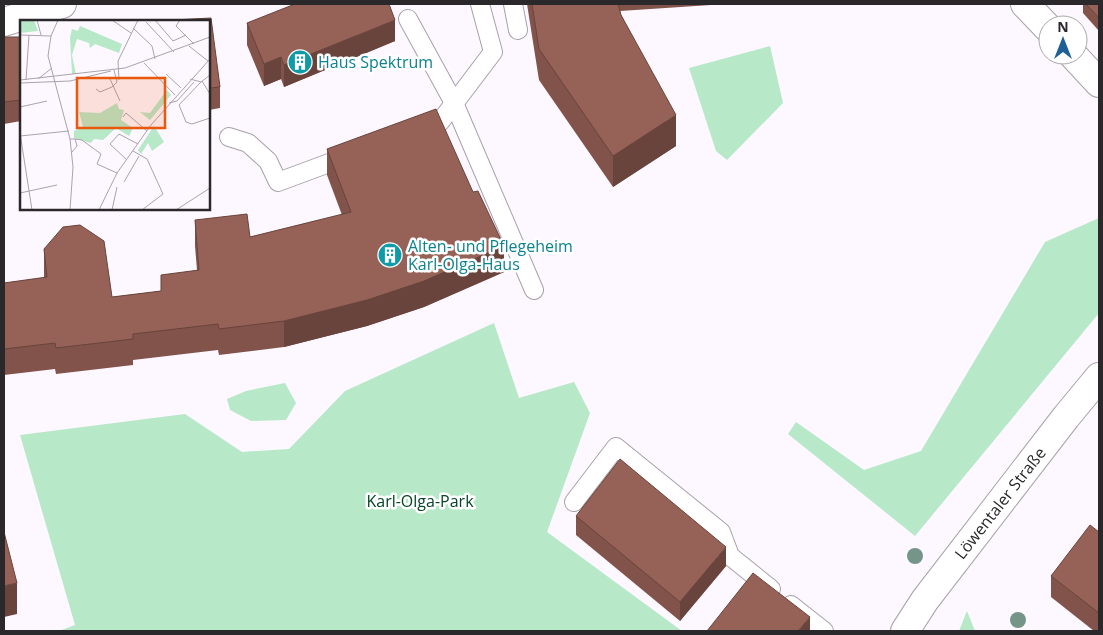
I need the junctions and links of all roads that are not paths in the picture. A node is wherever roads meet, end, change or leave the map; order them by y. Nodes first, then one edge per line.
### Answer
1 (62, 4) edge
2 (480, 4) edge
3 (513, 4) edge
4 (1025, 4) edge
5 (1038, 18) edge
6 (408, 19) dead end
7 (4, 22) edge
8 (518, 30) dead end
9 (1082, 65) edge
10 (1099, 83) edge
11 (454, 103) junction
12 (403, 136) edge
13 (229, 137) dead end
14 (366, 149) edge
15 (534, 290) dead end
16 (1099, 377) edge
17 (574, 502) dead end
18 (824, 631) edge
19 (905, 631) edge

1 - 7 street
2 - 11 lane
3 - 8 lane
4 - 5 street
6 - 11 lane
9 - 10 street
11 - 12 lane
11 - 15 lane
13 - 14 lane
16 - 19 street, Löwentaler Straße
17 - 18 lane

